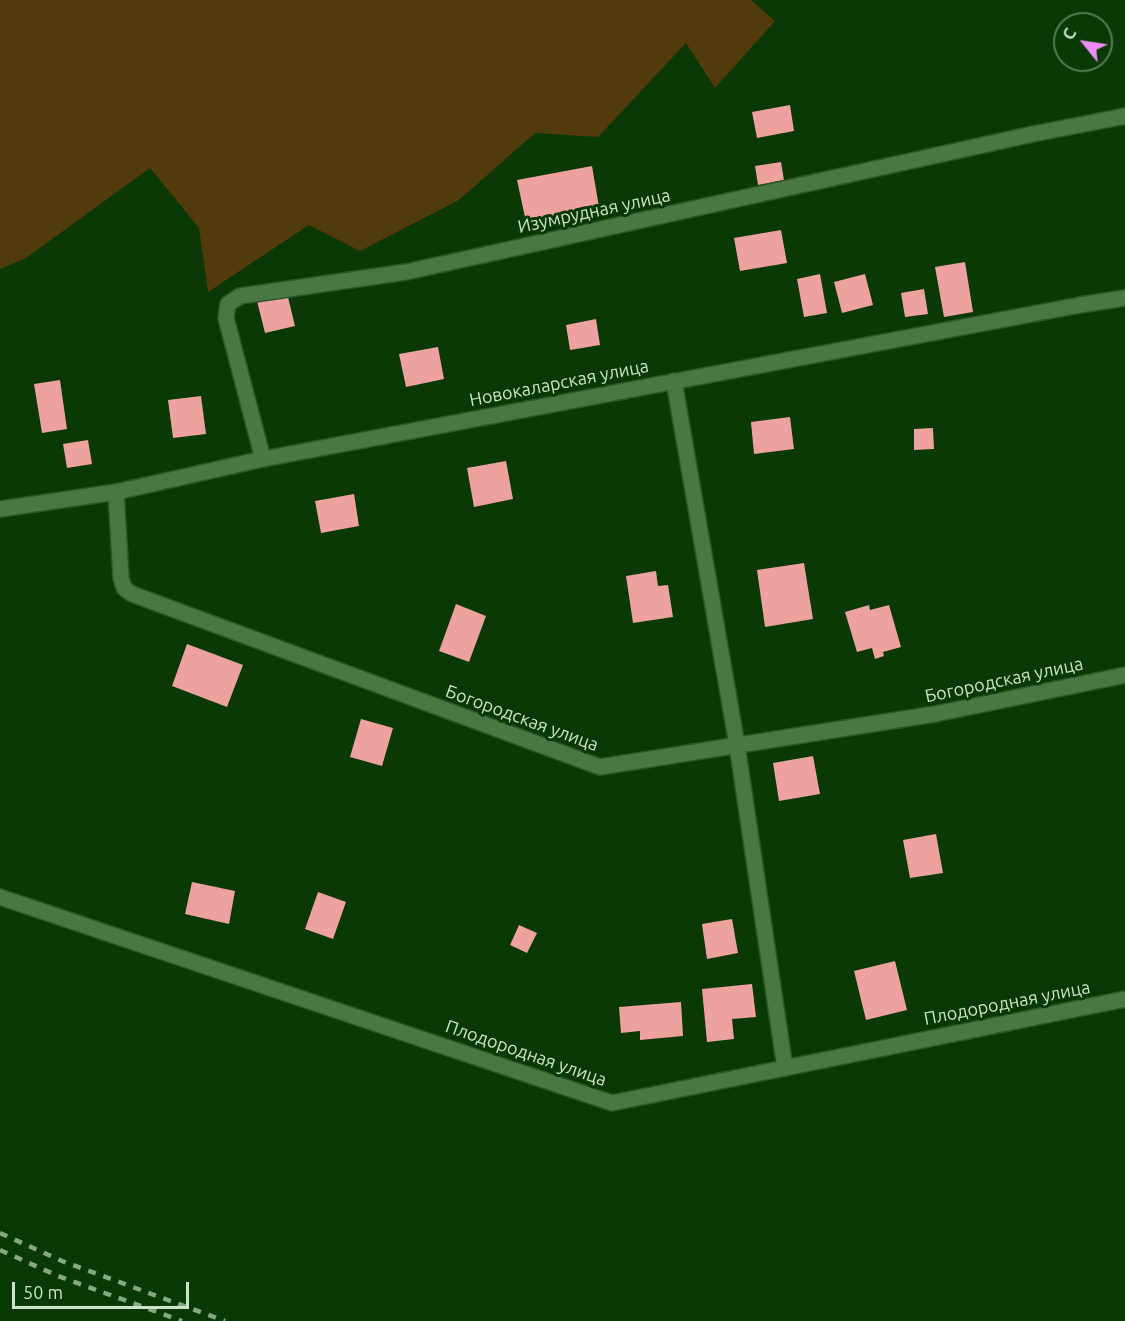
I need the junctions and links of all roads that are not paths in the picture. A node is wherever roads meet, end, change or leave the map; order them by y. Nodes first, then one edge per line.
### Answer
1 (1125, 116) edge
2 (1125, 298) edge
3 (674, 381) junction
4 (263, 459) junction
5 (116, 492) junction
6 (0, 509) edge
7 (1125, 675) edge
8 (737, 746) junction
9 (0, 897) edge
10 (1125, 999) edge
11 (785, 1068) junction

1 - 4 street, Изумрудная улица
2 - 3 street, Новокаларская улица
3 - 4 street, Новокаларская улица
3 - 8 street
4 - 5 street, Новокаларская улица
5 - 6 street, Новокаларская улица
5 - 8 street, Богородская улица
7 - 8 street, Богородская улица
8 - 11 street
9 - 11 street, Плодородная улица
10 - 11 street, Плодородная улица

